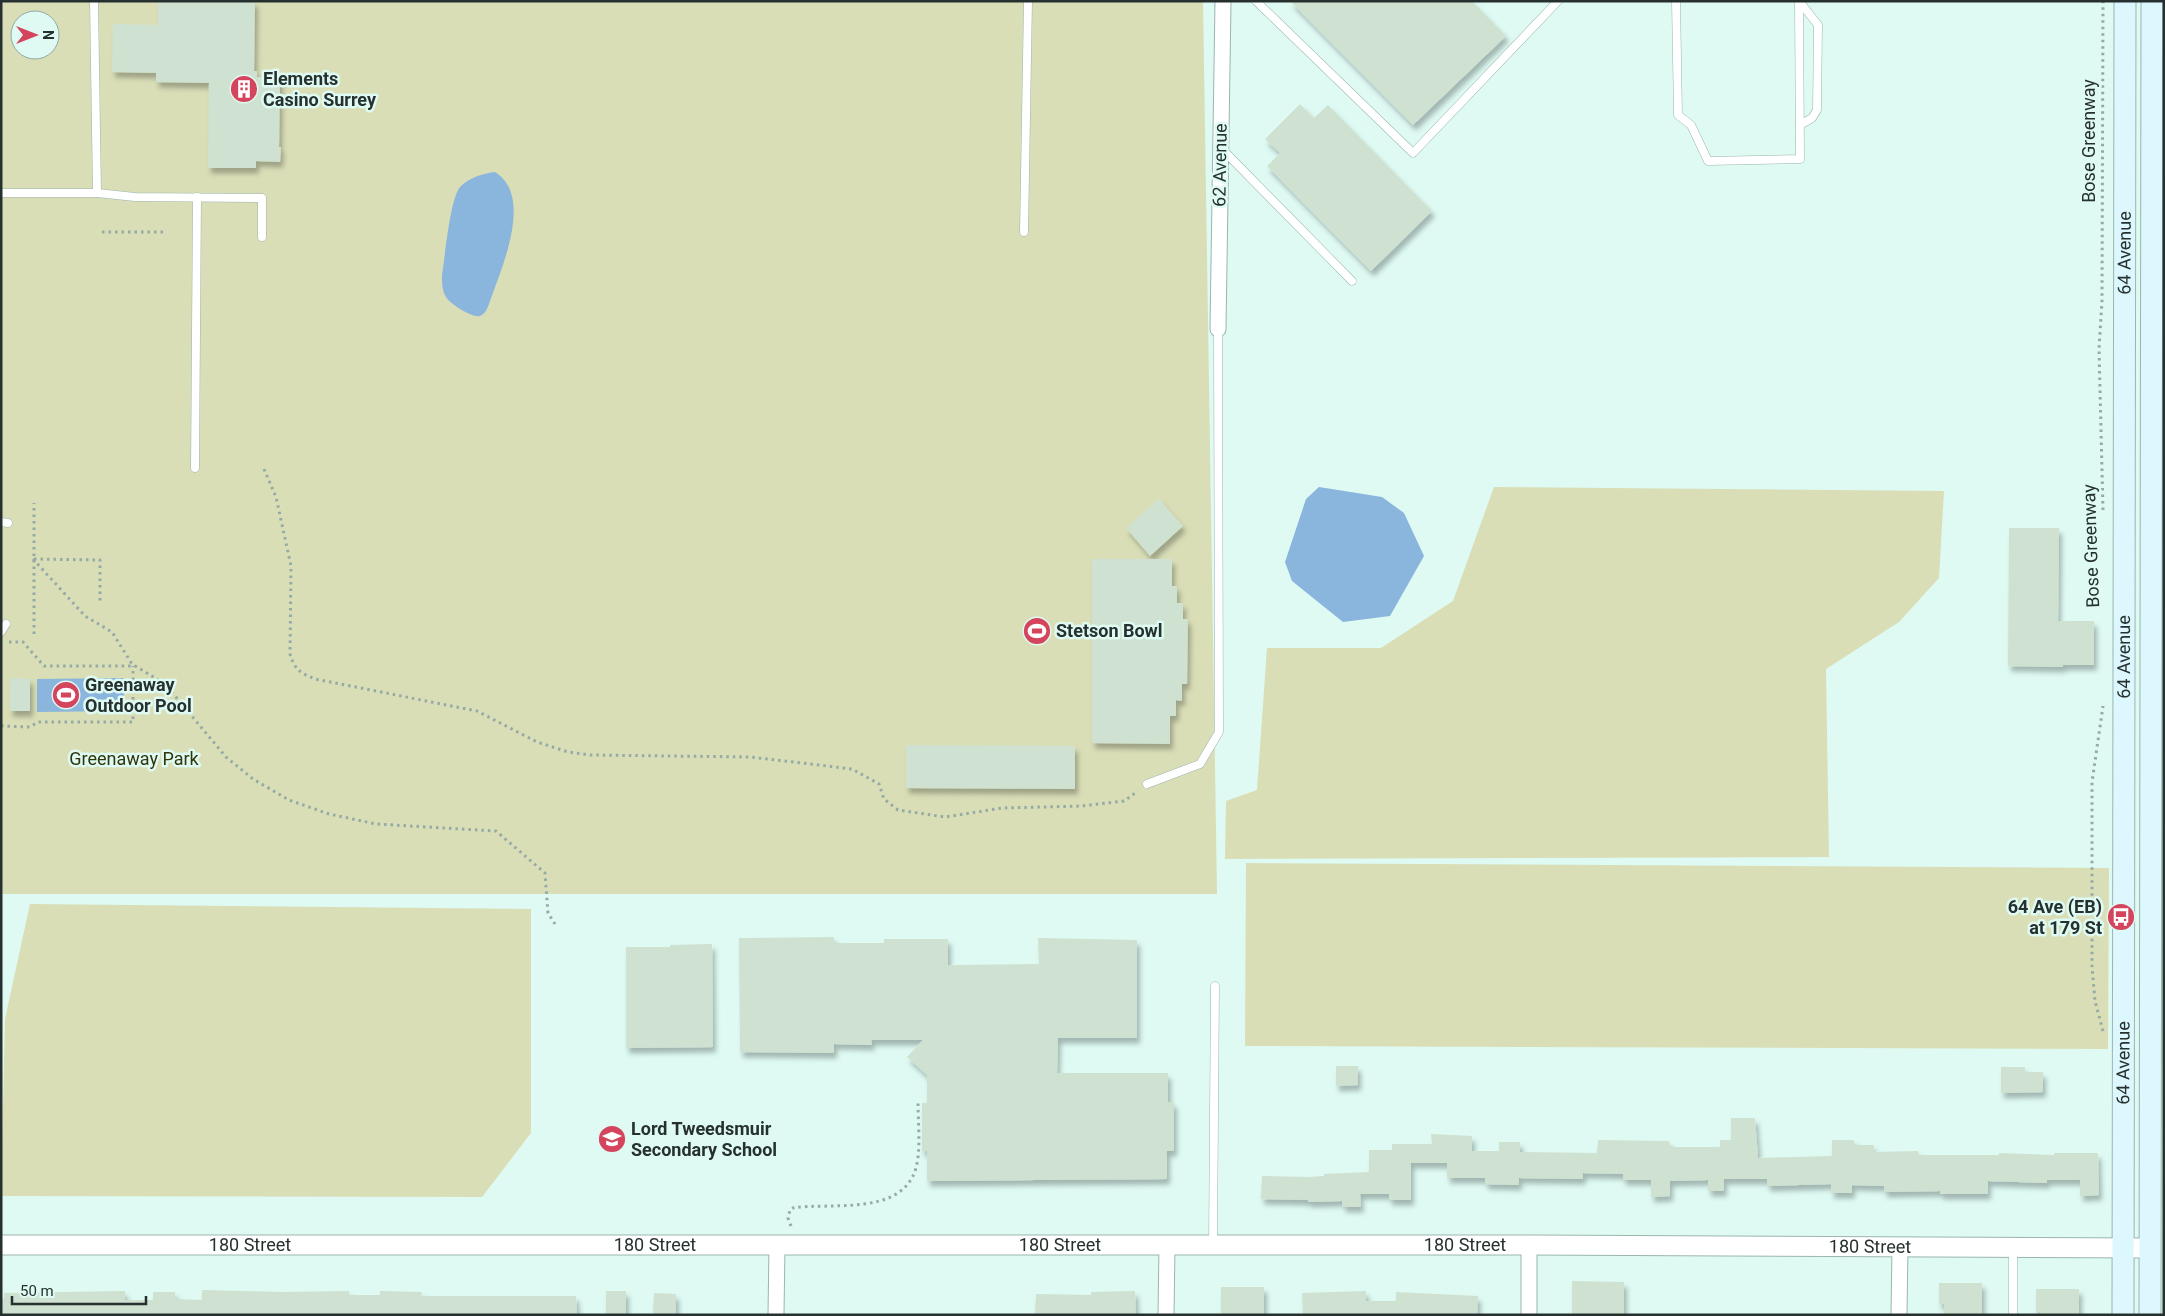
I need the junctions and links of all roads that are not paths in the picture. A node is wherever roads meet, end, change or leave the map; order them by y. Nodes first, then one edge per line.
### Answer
1 (94, 1) edge
2 (1028, 1) edge
3 (1223, 1) edge
4 (1256, 1) edge
5 (1558, 1) edge
6 (1676, 1) edge
7 (1799, 1) edge
8 (2125, 1) edge
9 (2152, 1) edge
10 (1800, 124) junction
11 (1221, 148) junction
12 (1, 193) edge
13 (97, 193) junction
14 (197, 198) junction
15 (1024, 232) dead end
16 (262, 237) dead end
17 (1352, 281) dead end
18 (1218, 329) joint
19 (195, 468) dead end
20 (6, 624) dead end
21 (1, 632) edge
22 (1147, 784) road end
23 (2157, 813) edge
24 (1215, 986) dead end
25 (1, 1245) edge
26 (1529, 1245) junction
27 (776, 1246) junction
28 (1167, 1246) junction
29 (1213, 1246) junction
30 (1900, 1246) junction
31 (2013, 1246) junction
32 (2121, 1247) junction
33 (2157, 1247) edge
34 (776, 1315) edge
35 (1166, 1315) edge
36 (1529, 1315) edge
37 (1899, 1315) edge
38 (2013, 1315) edge
39 (2124, 1315) edge
40 (2150, 1315) edge

1 - 13 lane
2 - 15 lane
3 - 11 street, 62 Avenue
4 - 5 lane
6 - 10 lane
7 - 10 lane
7 - 10 lane
8 - 32 main road, 64 Avenue
9 - 23 main road, 64 Avenue
11 - 17 lane
11 - 18 street, 62 Avenue
12 - 13 lane
13 - 14 lane
14 - 16 lane
14 - 19 lane
18 - 22 lane
20 - 21 lane
23 - 33 main road, 64 Avenue
24 - 29 lane
25 - 27 street, 180 Street
26 - 29 street, 180 Street
26 - 30 street, 180 Street
26 - 36 street
27 - 28 street, 180 Street
27 - 34 street
28 - 29 street, 180 Street
28 - 35 street
30 - 31 street, 180 Street
30 - 37 street
31 - 32 street, 180 Street
31 - 38 lane
32 - 33 street, 180 Street
32 - 39 main road, 64 Avenue
33 - 40 main road, 64 Avenue

